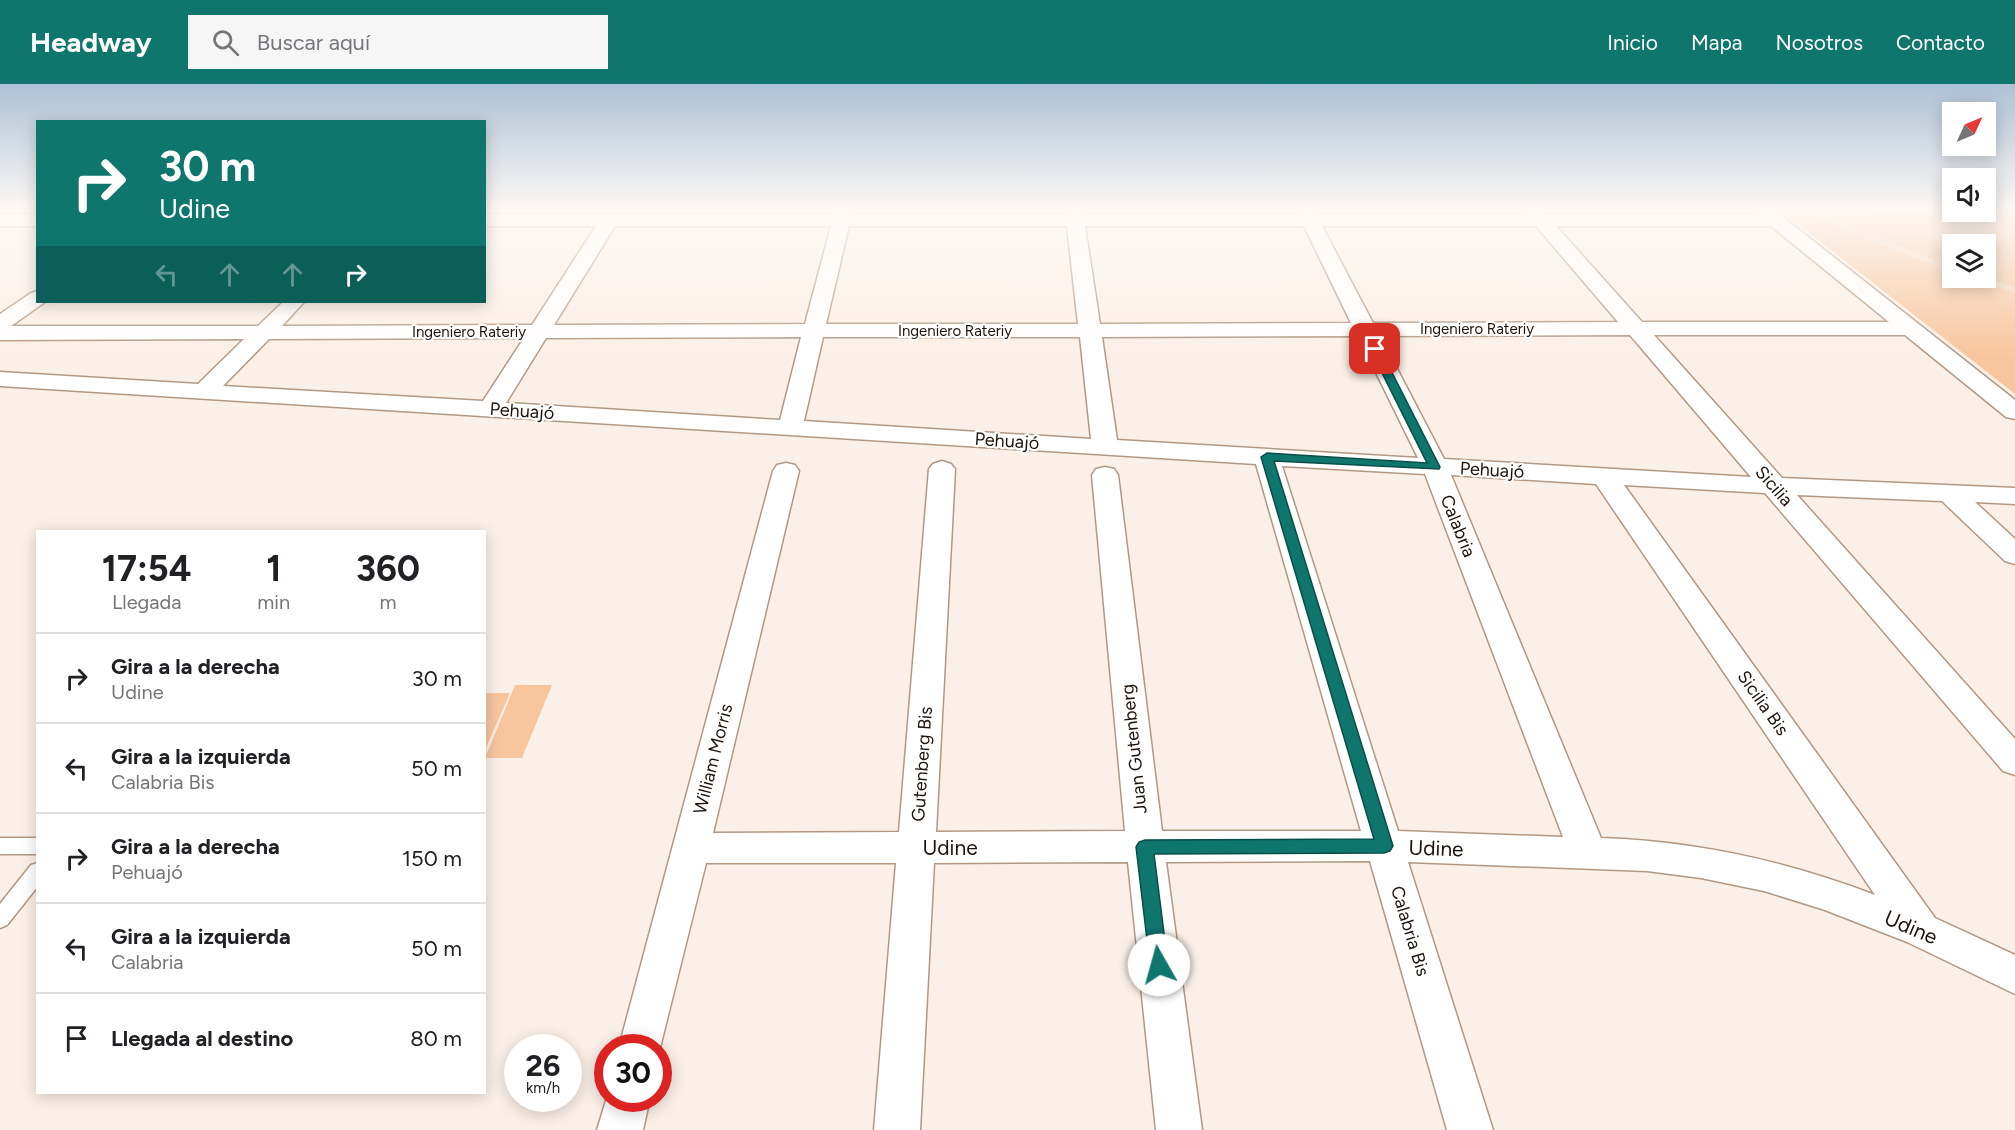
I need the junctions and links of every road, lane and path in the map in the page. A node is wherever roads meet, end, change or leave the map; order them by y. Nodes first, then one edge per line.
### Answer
1 (585, 259) edge
2 (832, 259) edge
3 (1080, 259) edge
4 (1330, 259) edge
5 (1575, 259) edge
6 (1824, 259) edge
7 (36, 298) edge
8 (293, 303) edge
9 (0, 324) edge
10 (1910, 328) junction
11 (1365, 329) junction
12 (1637, 329) junction
13 (1089, 330) junction
14 (814, 331) junction
15 (263, 332) junction
16 (539, 332) junction
17 (0, 333) edge
18 (0, 379) edge
19 (204, 391) junction
20 (490, 409) junction
21 (2015, 412) edge
22 (790, 427) junction
23 (1267, 457) junction
24 (1105, 461) junction
25 (1434, 467) junction
26 (942, 469) dead end
27 (786, 471) dead end
28 (1604, 476) junction
29 (1774, 486) junction
30 (1950, 494) junction
31 (2015, 496) edge
32 (2015, 555) edge
33 (2015, 762) edge
34 (0, 846) edge
35 (36, 846) edge
36 (1384, 846) junction
37 (916, 847) junction
38 (1145, 847) junction
39 (691, 848) junction
40 (1588, 852) junction
41 (36, 874) edge
42 (0, 919) edge
43 (1921, 930) junction
44 (2015, 975) edge
45 (644, 1034) edge
46 (624, 1112) edge
47 (620, 1130) edge
48 (897, 1130) edge
49 (1179, 1130) edge
50 (1470, 1130) edge

1 - 16 street
2 - 14 street
3 - 13 street, Juan Gutenberg
4 - 11 street, Calabria
5 - 12 street, Sicilia
6 - 10 street
7 - 9 street
8 - 15 street
10 - 12 street, Ingeniero Rateriy
10 - 21 street
11 - 12 street, Ingeniero Rateriy
11 - 13 street, Ingeniero Rateriy
11 - 25 street, Calabria
12 - 29 street, Sicilia
13 - 14 street, Ingeniero Rateriy
13 - 24 street, Juan Gutenberg
14 - 16 street, Ingeniero Rateriy
14 - 22 street
15 - 16 street, Ingeniero Rateriy
15 - 17 street, Ingeniero Rateriy
15 - 19 street
16 - 20 street
18 - 19 street, Pehuajó
19 - 20 street, Pehuajó
20 - 22 street, Pehuajó
22 - 24 street, Pehuajó
23 - 24 street, Pehuajó
23 - 25 street, Pehuajó
23 - 36 street, Calabria Bis
24 - 38 street, Juan Gutenberg
25 - 28 street, Pehuajó
25 - 40 street, Calabria
26 - 37 street, Gutenberg Bis
27 - 39 street, William Morris
28 - 29 street, Pehuajó
28 - 43 street, Sicilia Bis
29 - 30 street, Pehuajó
29 - 33 street, Sicilia
30 - 31 street, Pehuajó
30 - 32 street
34 - 35 lane
36 - 38 street, Udine
36 - 40 street, Udine
36 - 50 street, Calabria Bis
37 - 38 street, Udine
37 - 39 street, Udine
37 - 48 street, Gutenberg Bis
38 - 49 street, Juan Gutenberg
39 - 45 street, William Morris
40 - 43 street, Udine
41 - 42 lane
43 - 44 street, Udine
46 - 47 street

